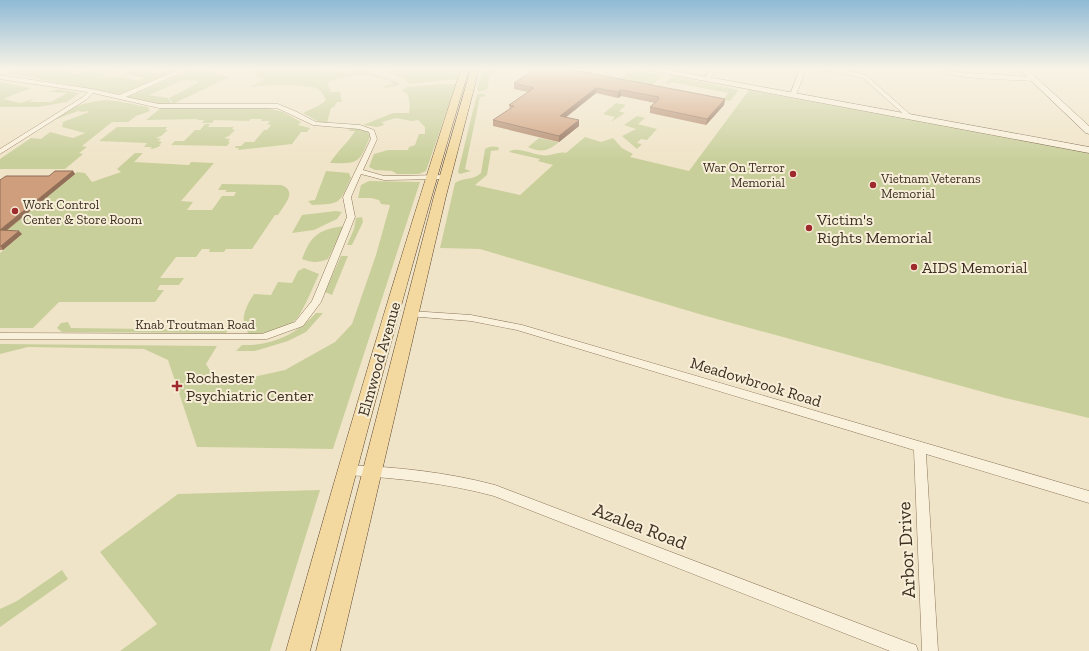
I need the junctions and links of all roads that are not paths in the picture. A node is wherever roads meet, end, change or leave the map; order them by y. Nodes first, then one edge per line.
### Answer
1 (82, 99) edge
2 (95, 99) edge
3 (127, 99) edge
4 (457, 99) edge
5 (465, 99) edge
6 (816, 99) edge
7 (890, 99) edge
8 (1056, 99) edge
9 (75, 103) junction
10 (910, 117) junction
11 (1089, 131) edge
12 (1089, 150) edge
13 (0, 152) edge
14 (359, 171) junction
15 (438, 177) junction
16 (411, 314) junction
17 (0, 336) edge
18 (920, 448) junction
19 (348, 470) junction
20 (371, 471) junction
21 (1089, 497) edge
22 (298, 651) edge
23 (328, 651) edge
24 (910, 651) edge
25 (930, 651) edge

1 - 9 street
2 - 9 street
3 - 14 street, Knab Troutman Road
4 - 15 main road, Elmwood Avenue
5 - 15 main road, Elmwood Avenue
6 - 10 main road
7 - 10 street
8 - 11 main road
9 - 13 street
10 - 12 main road
14 - 15 street
14 - 17 street, Knab Troutman Road
15 - 16 main road, Elmwood Avenue
15 - 19 main road, Elmwood Avenue
16 - 18 street, Meadowbrook Road
16 - 20 main road, Elmwood Avenue
18 - 21 street, Meadowbrook Road
18 - 25 street, Arbor Drive
19 - 20 street, Azalea Road
19 - 22 main road, Elmwood Avenue
20 - 23 main road, Elmwood Avenue
20 - 24 street, Azalea Road

